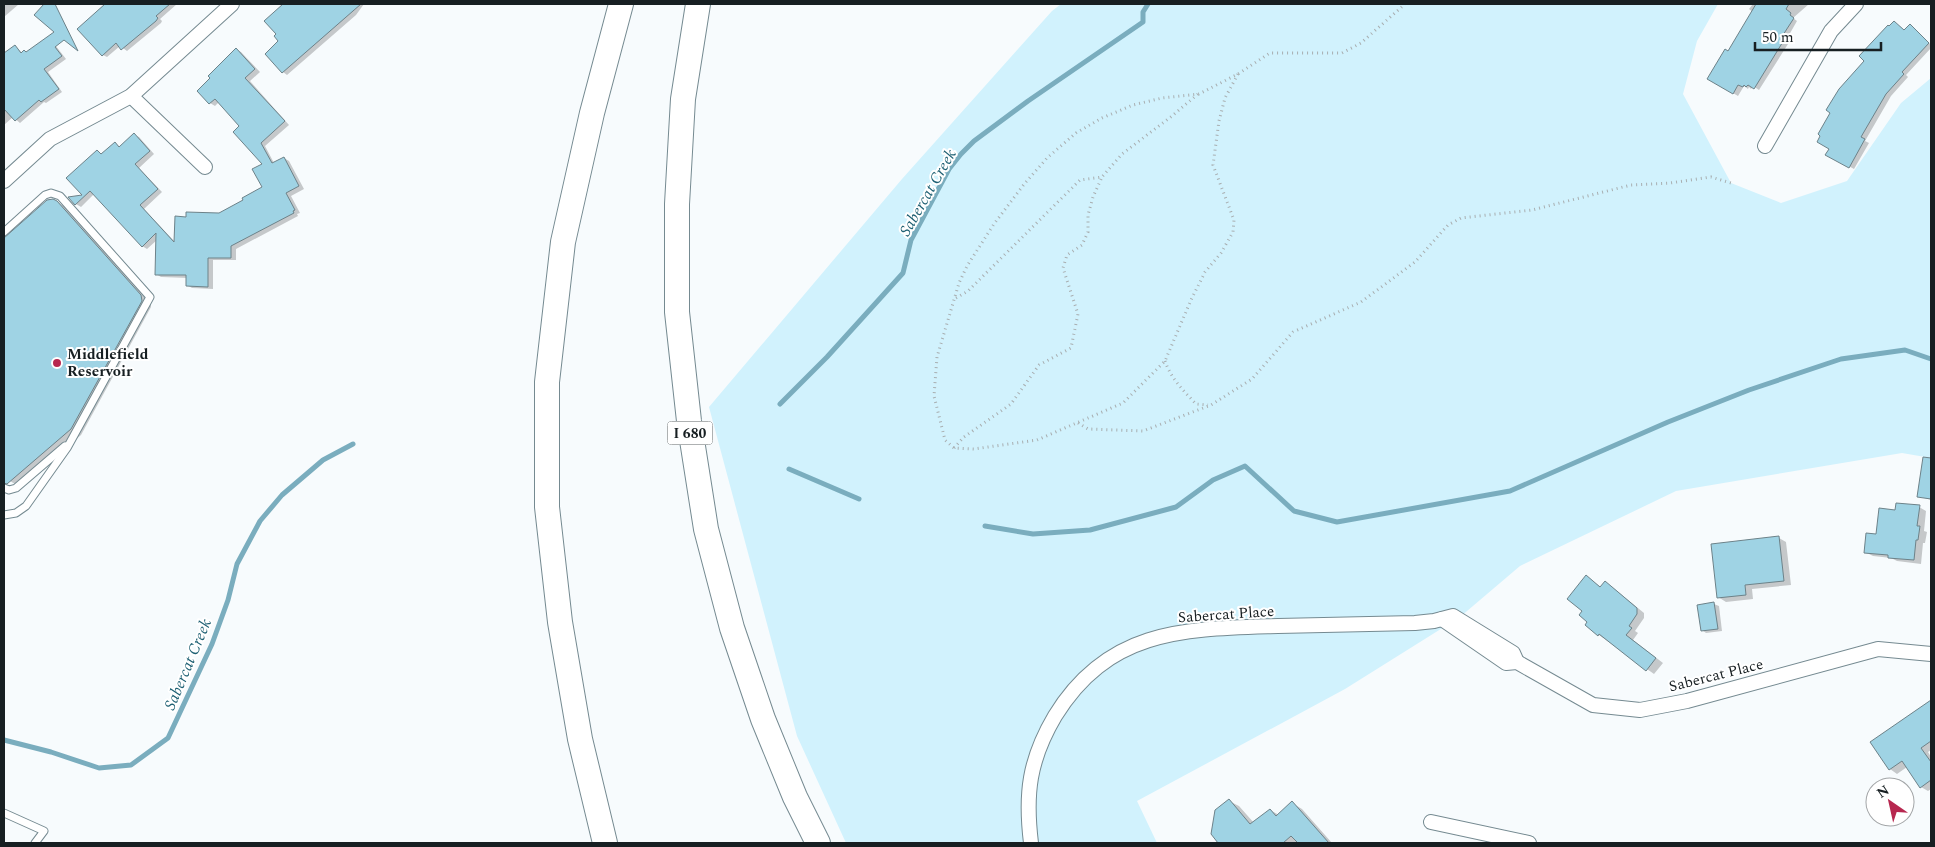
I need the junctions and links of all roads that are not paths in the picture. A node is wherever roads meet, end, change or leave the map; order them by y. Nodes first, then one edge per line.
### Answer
1 (231, 4) edge
2 (621, 4) edge
3 (698, 4) edge
4 (1856, 4) edge
5 (131, 96) junction
6 (1765, 146) dead end
7 (205, 167) dead end
8 (4, 181) edge
9 (4, 232) edge
10 (71, 441) junction
11 (4, 488) edge
12 (4, 515) edge
13 (1931, 654) edge
14 (4, 813) edge
15 (1431, 822) dead end
16 (36, 843) edge
17 (605, 843) edge
18 (818, 843) edge
19 (1031, 843) edge
20 (1529, 843) edge

1 - 5 street
2 - 17 highway
3 - 18 highway, I 680
4 - 6 street
5 - 7 street
5 - 8 street
9 - 10 lane
10 - 11 lane
10 - 12 lane
13 - 19 street, Sabercat Place
14 - 16 lane
15 - 20 street

